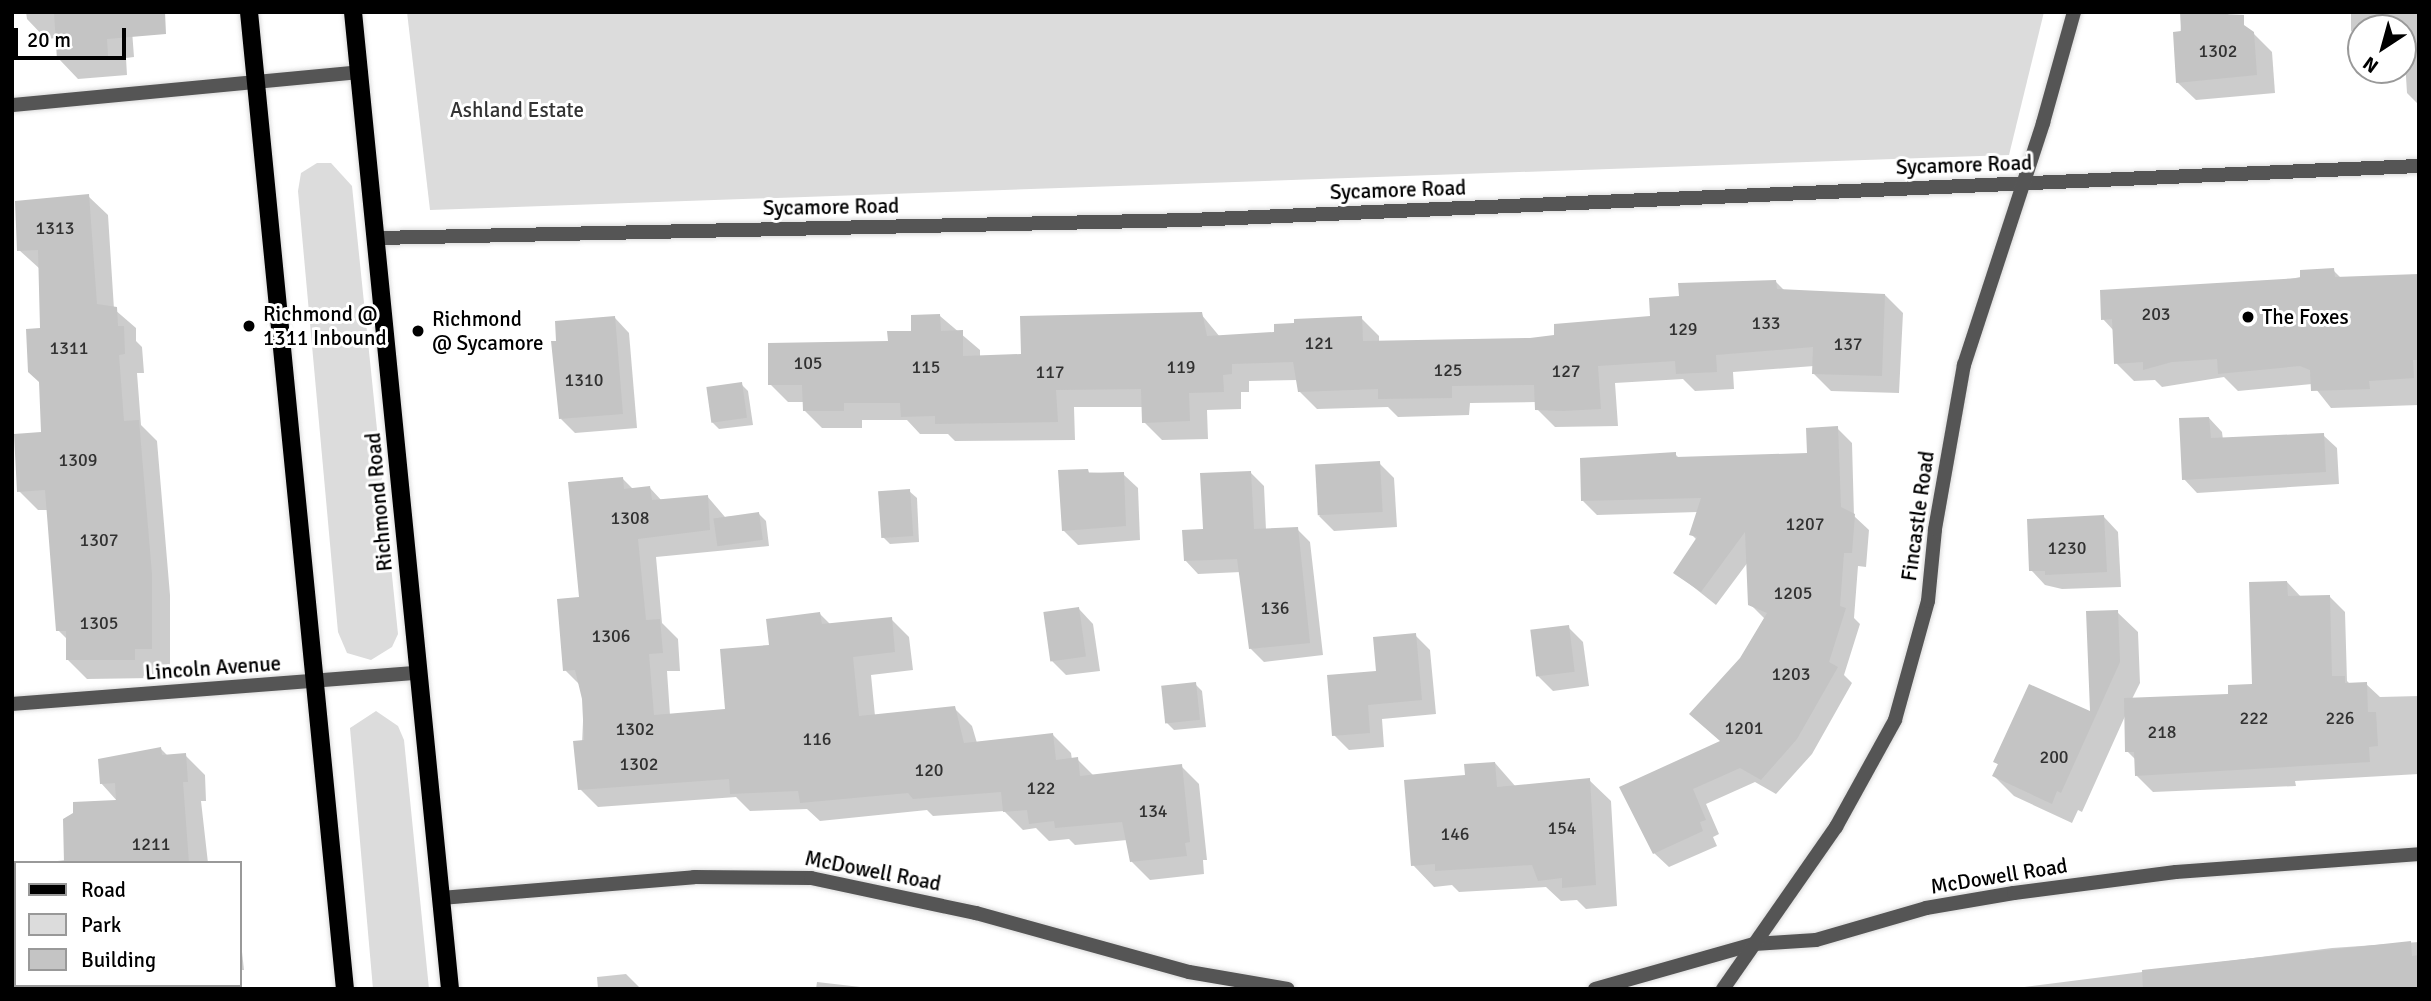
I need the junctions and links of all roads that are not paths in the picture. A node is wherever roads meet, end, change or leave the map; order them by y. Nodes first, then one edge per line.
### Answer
1 (249, 12) edge
2 (353, 12) edge
3 (2074, 12) edge
4 (360, 72) junction
5 (256, 84) junction
6 (12, 105) edge
7 (2419, 166) edge
8 (2023, 184) junction
9 (377, 238) junction
10 (417, 673) junction
11 (317, 680) junction
12 (12, 704) edge
13 (2419, 854) edge
14 (441, 898) junction
15 (1754, 944) junction
16 (1189, 972) junction
17 (345, 989) edge
18 (450, 989) edge
19 (1223, 989) edge
20 (1288, 989) edge
21 (1595, 989) edge
22 (1723, 989) edge

1 - 5 main road
2 - 4 main road, Richmond Road
3 - 8 street, Fincastle Road
4 - 5 street
4 - 9 main road, Richmond Road
5 - 6 street
5 - 11 main road
7 - 8 street, Sycamore Road
8 - 9 street, Sycamore Road
8 - 15 street, Fincastle Road
9 - 10 main road, Richmond Road
10 - 11 street, Lincoln Avenue
10 - 14 main road, Richmond Road
11 - 12 street, Lincoln Avenue
11 - 17 main road
13 - 15 street, McDowell Road
14 - 16 street, McDowell Road
14 - 18 main road, Richmond Road
15 - 21 street, McDowell Road
15 - 22 street, Fincastle Road
16 - 19 street
16 - 20 street, McDowell Road

